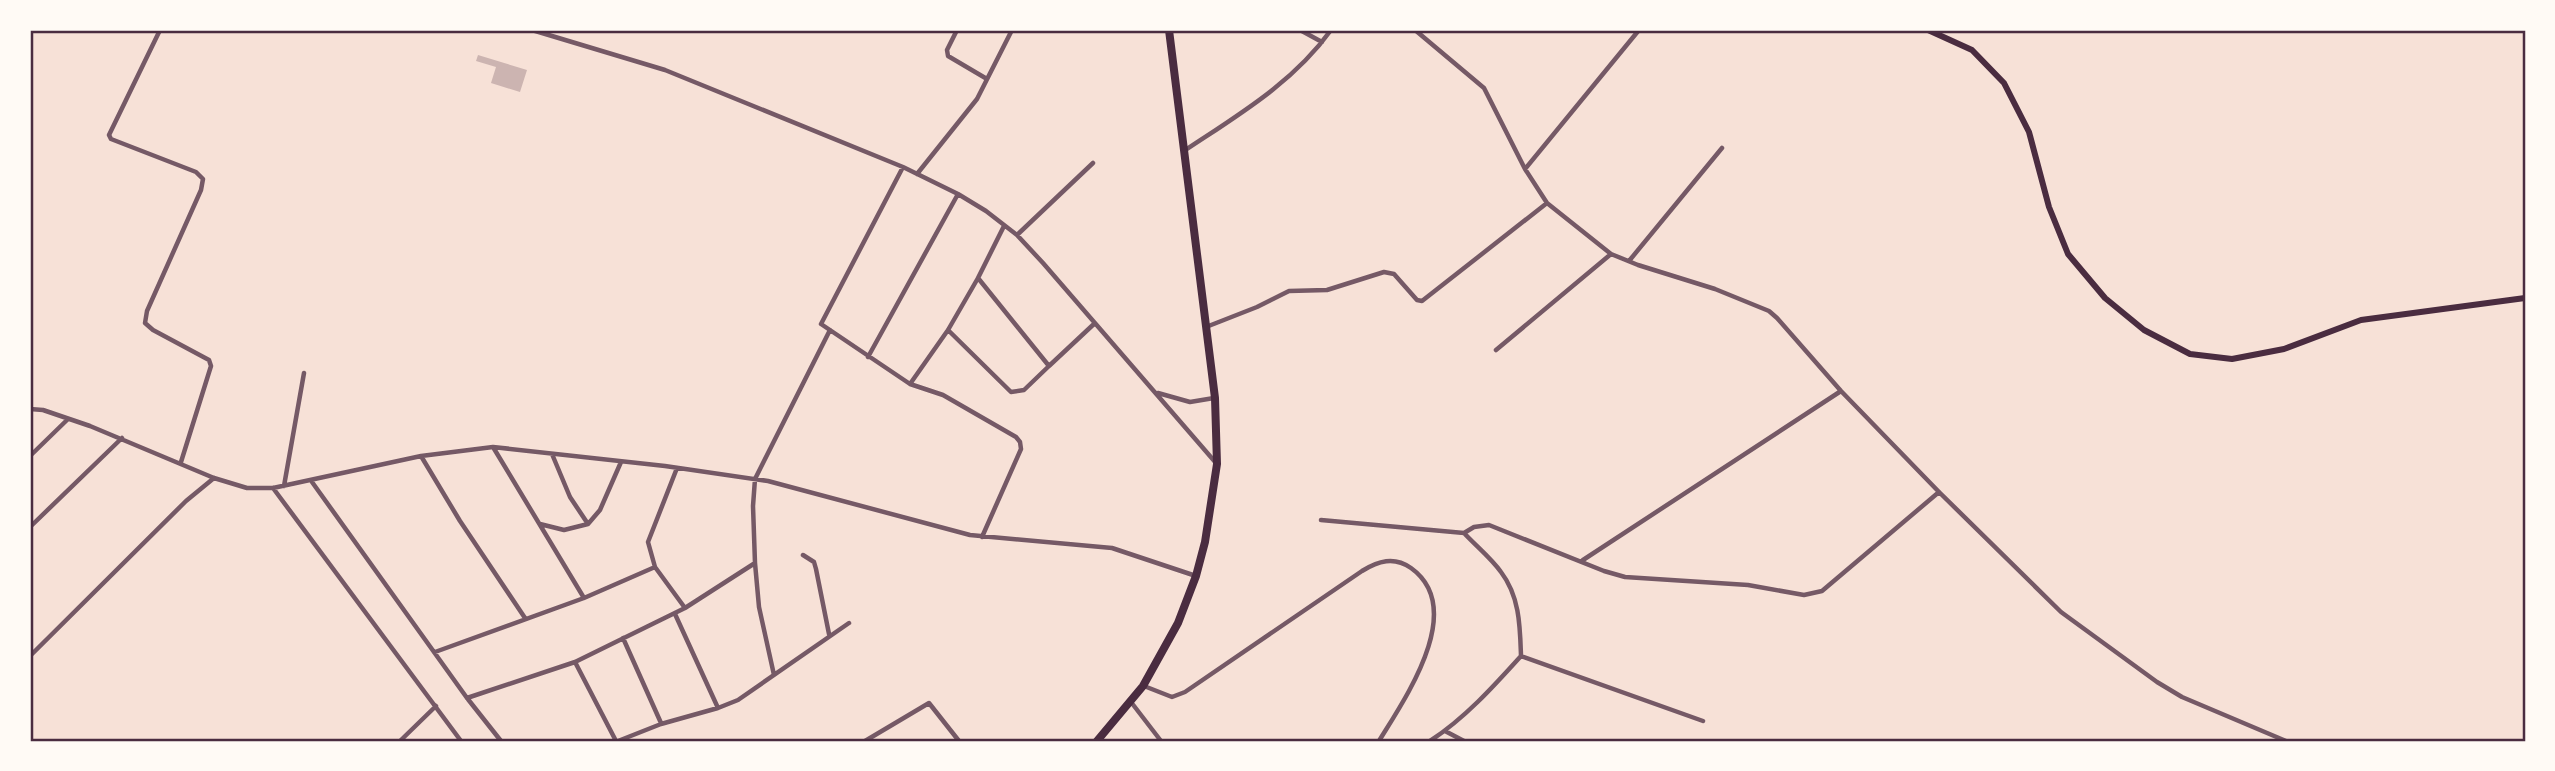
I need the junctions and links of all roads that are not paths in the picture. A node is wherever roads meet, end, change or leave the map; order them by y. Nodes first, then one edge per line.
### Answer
1 (160, 30) edge
2 (532, 30) edge
3 (957, 30) edge
4 (1012, 30) edge
5 (1169, 30) edge
6 (1300, 30) edge
7 (1331, 30) edge
8 (1415, 30) edge
9 (1639, 30) edge
10 (1928, 30) edge
11 (1322, 42) junction
12 (987, 79) junction
13 (1721, 148) dead end
14 (1183, 151) junction
15 (1093, 163) dead end
16 (903, 167) junction
17 (1525, 169) junction
18 (917, 174) junction
19 (958, 194) junction
20 (1547, 203) junction
21 (1004, 226) junction
22 (1017, 235) junction
23 (1611, 254) junction
24 (1629, 261) junction
25 (978, 278) junction
26 (2525, 298) edge
27 (1095, 323) junction
28 (1205, 328) junction
29 (830, 330) junction
30 (948, 330) junction
31 (1496, 350) dead end
32 (867, 358) junction
33 (1049, 366) junction
34 (303, 373) dead end
35 (910, 384) junction
36 (1842, 391) junction
37 (1157, 392) junction
38 (1215, 398) junction
39 (30, 409) edge
40 (67, 420) junction
41 (122, 438) junction
42 (493, 447) junction
43 (552, 454) junction
44 (30, 456) edge
45 (421, 456) junction
46 (181, 462) junction
47 (621, 462) junction
48 (1217, 464) junction
49 (677, 468) junction
50 (214, 478) junction
51 (755, 479) junction
52 (312, 482) junction
53 (284, 486) junction
54 (273, 488) junction
55 (1939, 492) junction
56 (1321, 520) dead end
57 (539, 524) junction
58 (587, 524) junction
59 (30, 527) edge
60 (1464, 533) junction
61 (982, 537) junction
62 (803, 555) dead end
63 (1582, 561) junction
64 (755, 562) junction
65 (655, 567) junction
66 (1196, 576) junction
67 (584, 598) junction
68 (685, 608) junction
69 (675, 614) junction
70 (525, 618) junction
71 (849, 623) dead end
72 (829, 634) junction
73 (623, 638) junction
74 (435, 652) junction
75 (30, 656) edge
76 (1521, 656) junction
77 (575, 662) junction
78 (774, 675) junction
79 (1143, 686) junction
80 (467, 698) junction
81 (1131, 702) junction
82 (436, 706) junction
83 (718, 708) junction
84 (1703, 721) dead end
85 (661, 724) junction
86 (1445, 731) junction
87 (400, 741) edge
88 (461, 741) edge
89 (501, 741) edge
90 (617, 741) edge
91 (865, 741) edge
92 (959, 741) edge
93 (1097, 741) edge
94 (1161, 741) edge
95 (1379, 741) edge
96 (1430, 741) edge
97 (1464, 741) edge
98 (2286, 741) edge

1 - 46 street
2 - 16 street
3 - 12 street
4 - 12 street
5 - 14 highway
6 - 11 street
7 - 11 street
8 - 17 street
9 - 17 street
10 - 26 main road
11 - 14 street
12 - 18 street
13 - 24 street
14 - 28 highway
15 - 22 street
16 - 18 street
16 - 29 street
17 - 20 street
18 - 19 street
19 - 21 street
19 - 32 street
20 - 23 street
20 - 28 street
21 - 22 street
21 - 25 street
22 - 27 street
23 - 24 street
23 - 31 street
24 - 36 street
25 - 30 street
25 - 33 street
27 - 33 street
27 - 37 street
28 - 38 highway
29 - 32 street
29 - 51 street
30 - 33 street
30 - 35 street
32 - 35 street
34 - 53 street
35 - 61 street
36 - 55 street
36 - 63 street
37 - 38 street
37 - 48 street
38 - 48 highway
39 - 40 street
40 - 41 street
40 - 44 street
41 - 46 street
41 - 59 street
42 - 43 street
42 - 45 street
42 - 57 street
43 - 47 street
43 - 58 street
45 - 52 street
45 - 70 street
46 - 50 street
47 - 49 street
47 - 58 street
48 - 66 highway
49 - 51 street
49 - 65 street
50 - 54 street
50 - 75 street
51 - 61 street
51 - 64 street
52 - 53 street
52 - 74 street
53 - 54 street
54 - 82 street
55 - 63 street
55 - 98 street
56 - 60 street
57 - 58 street
57 - 67 street
60 - 63 street
60 - 76 street
61 - 66 street
62 - 72 street
64 - 68 street
64 - 78 street
65 - 67 street
65 - 68 street
66 - 79 highway
67 - 70 street
68 - 69 street
69 - 73 street
69 - 83 street
70 - 74 street
71 - 72 street
72 - 78 street
73 - 77 street
73 - 85 street
74 - 80 street
76 - 84 street
76 - 86 street
77 - 80 street
77 - 90 street
78 - 83 street
79 - 81 highway
79 - 95 street
80 - 89 street
81 - 93 highway
81 - 94 street
82 - 87 street
82 - 88 street
83 - 85 street
85 - 90 street
86 - 96 street
86 - 97 street
91 - 92 street

